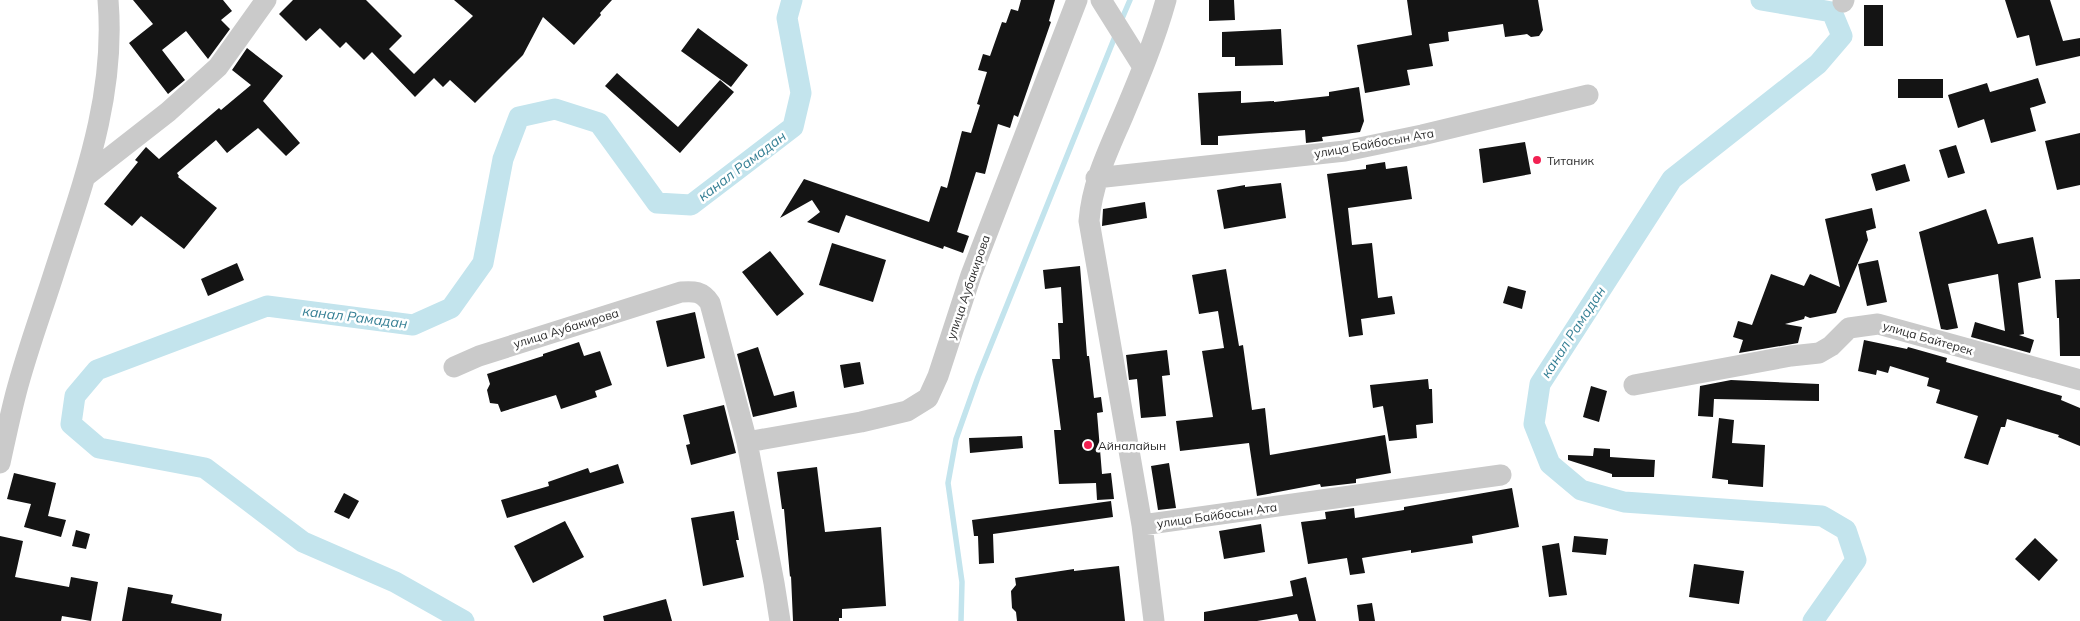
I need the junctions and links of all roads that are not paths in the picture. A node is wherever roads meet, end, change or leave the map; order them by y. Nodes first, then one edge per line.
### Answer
1 (108, 0) edge
2 (266, 0) edge
3 (1076, 0) edge
4 (1101, 0) edge
5 (1166, 0) edge
6 (1144, 67) junction
7 (1588, 95) dead end
8 (86, 176) junction
9 (1096, 178) junction
10 (454, 367) dead end
11 (2080, 380) edge
12 (1634, 385) dead end
13 (747, 442) junction
14 (0, 463) edge
15 (1501, 475) dead end
16 (1142, 525) junction
17 (780, 621) edge
18 (1154, 621) edge

1 - 8 street
2 - 8 street
3 - 13 street, улица Аубакирова
4 - 6 street
5 - 6 street, улица Байбосын Ата
6 - 9 street, улица Байбосын Ата
7 - 9 street, улица Байбосын Ата
8 - 14 street
9 - 16 street, улица Байбосын Ата
10 - 13 street, улица Аубакирова
11 - 12 street, улица Байтерек
13 - 17 street, улица Аубакирова
15 - 16 street, улица Байбосын Ата
16 - 18 street, улица Байбосын Ата

